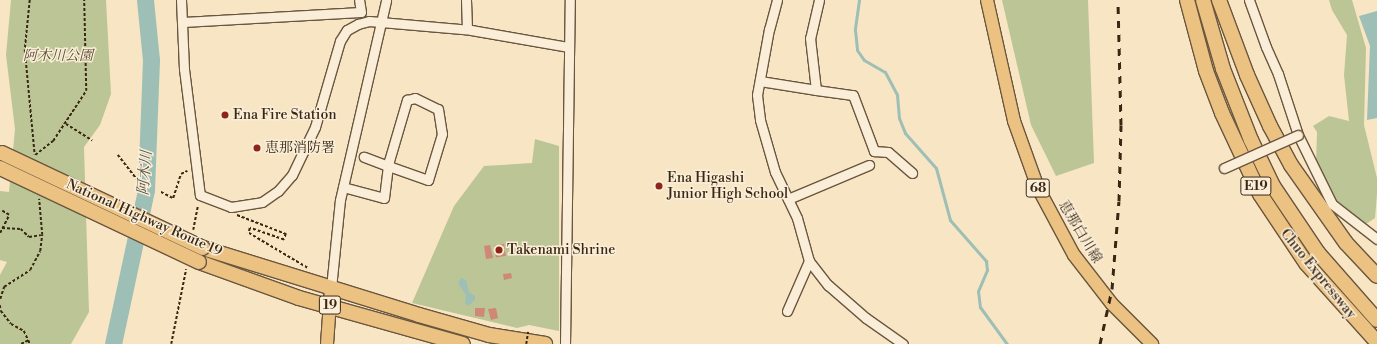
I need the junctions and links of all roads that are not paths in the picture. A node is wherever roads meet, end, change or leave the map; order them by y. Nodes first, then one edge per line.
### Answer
1 (181, 0) edge
2 (359, 0) edge
3 (386, 0) edge
4 (466, 0) edge
5 (570, 0) edge
6 (777, 0) edge
7 (819, 0) edge
8 (986, 0) edge
9 (1187, 0) edge
10 (1203, 0) edge
11 (1219, 0) edge
12 (1249, 0) edge
13 (183, 22) junction
14 (382, 22) junction
15 (466, 29) junction
16 (568, 47) junction
17 (760, 81) junction
18 (816, 90) junction
19 (1298, 135) junction
20 (1, 153) edge
21 (364, 157) dead end
22 (869, 165) dead end
23 (388, 166) junction
24 (0, 168) edge
25 (1224, 168) dead end
26 (912, 173) dead end
27 (343, 188) junction
28 (788, 199) junction
29 (1377, 239) edge
30 (809, 261) junction
31 (1377, 276) edge
32 (331, 288) junction
33 (328, 305) junction
34 (787, 311) dead end
35 (1377, 320) edge
36 (1377, 342) edge
37 (327, 344) edge
38 (463, 344) edge
39 (545, 344) edge
40 (565, 344) edge
41 (903, 344) edge
42 (1152, 344) edge

1 - 13 street
2 - 13 street
3 - 14 street
4 - 15 street
5 - 16 street
6 - 17 street
7 - 18 street
8 - 42 main road, 恵那白川線 / 68
9 - 36 highway, Chuo Expressway / E19
10 - 35 highway, Chuo Expressway / E19
11 - 31 highway
12 - 19 street
13 - 14 street
14 - 15 street
14 - 27 street
15 - 16 street
16 - 40 street
17 - 18 street
17 - 28 street
18 - 26 street
19 - 25 street, bridge
19 - 29 street
20 - 32 highway, National Highway Route 19 / 19, bridge
21 - 23 street
22 - 28 street
23 - 23 street
23 - 27 street
24 - 33 highway, National Highway Route 19 / 19, bridge
27 - 32 street
28 - 30 street
30 - 34 street
30 - 41 street
32 - 33 main road
32 - 39 highway, National Highway Route 19 / 19
33 - 37 main road
33 - 38 highway, National Highway Route 19 / 19

